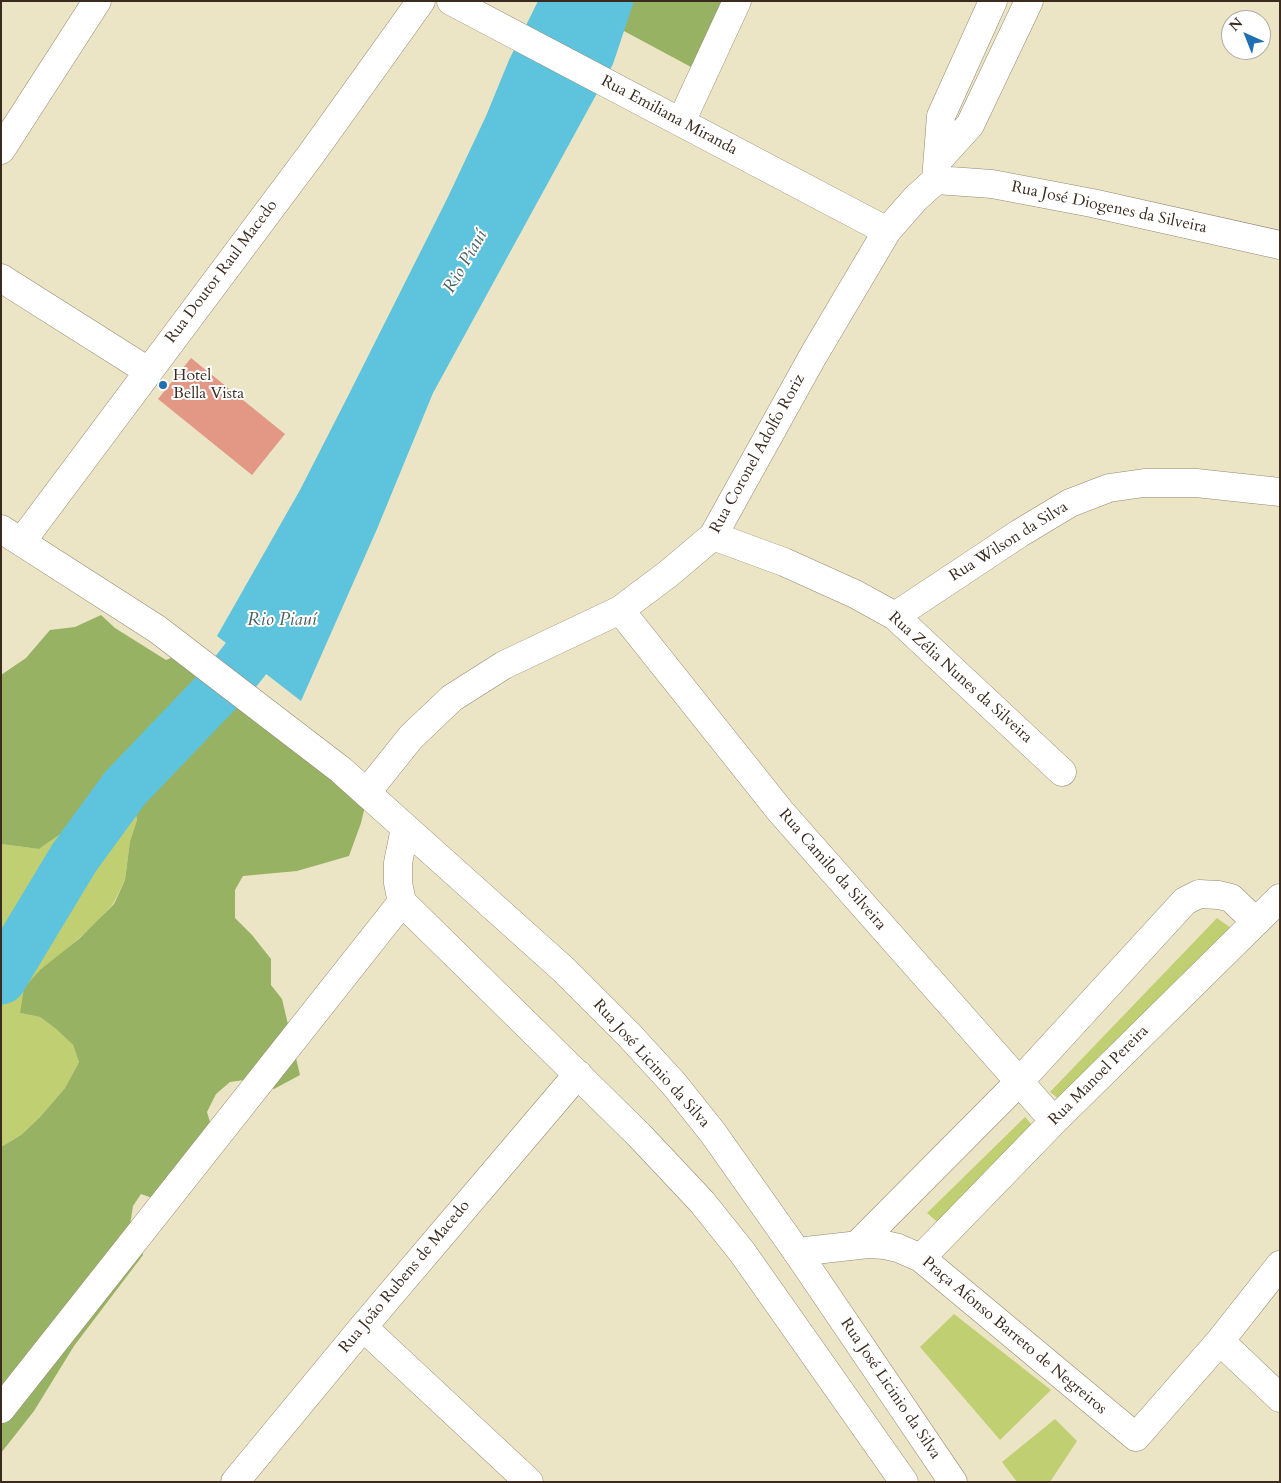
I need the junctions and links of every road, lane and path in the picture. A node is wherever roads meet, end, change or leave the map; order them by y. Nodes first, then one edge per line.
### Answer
1 (97, 1) edge
2 (421, 1) edge
3 (451, 1) edge
4 (738, 1) edge
5 (994, 1) edge
6 (1029, 1) edge
7 (681, 122) junction
8 (1, 150) edge
9 (938, 169) junction
10 (887, 231) junction
11 (1280, 245) edge
12 (1, 278) edge
13 (148, 371) junction
14 (1280, 492) edge
15 (12, 535) edge
16 (713, 536) junction
17 (620, 610) junction
18 (895, 616) junction
19 (1062, 772) dead end
20 (367, 792) junction
21 (405, 828) junction
22 (1280, 898) edge
23 (402, 902) junction
24 (1255, 921) junction
25 (578, 1074) junction
26 (1019, 1082) junction
27 (1054, 1121) junction
28 (858, 1244) junction
29 (797, 1252) junction
30 (921, 1258) junction
31 (1280, 1265) edge
32 (363, 1326) junction
33 (1220, 1341) junction
34 (1280, 1398) edge
35 (1, 1409) edge
36 (235, 1482) edge
37 (529, 1482) edge
38 (904, 1482) edge
39 (953, 1482) edge

1 - 8 street
2 - 13 street, Rua Doutor Raul Macedo
3 - 7 street, Rua Emiliana Miranda
4 - 7 street
5 - 9 street
6 - 9 street, Rua Coronel Adolfo Roriz
7 - 10 street, Rua Emiliana Miranda
9 - 10 street, Rua Coronel Adolfo Roriz
9 - 11 street, Rua José Diogenes da Silveira
10 - 16 street, Rua Coronel Adolfo Roriz
12 - 13 street
13 - 15 street, Rua Doutor Raul Macedo
14 - 18 street, Rua Wilson da Silva
15 - 20 street, Rua José Licinio da Silva
16 - 17 street, Rua Coronel Adolfo Roriz
16 - 18 street, Rua Zélia Nunes da Silveira
17 - 20 street, Rua Coronel Adolfo Roriz
17 - 26 street, Rua Camilo da Silveira
18 - 19 street, Rua Zélia Nunes da Silveira
20 - 21 street, Rua José Licinio da Silva
21 - 23 street
21 - 29 street, Rua José Licinio da Silva
22 - 24 street, Rua Manoel Pereira
23 - 25 street
23 - 35 street
24 - 26 street
24 - 27 street, Rua Manoel Pereira
25 - 32 street, Rua João Rubens de Macedo
25 - 38 street
26 - 27 street, Rua Camilo da Silveira
26 - 28 street
27 - 30 street, Rua Manoel Pereira
28 - 29 street, Praça Afonso Barreto de Negreiros
28 - 30 street, Praça Afonso Barreto de Negreiros
29 - 39 street, Rua José Licinio da Silva
30 - 33 street, Praça Afonso Barreto de Negreiros
31 - 33 street
32 - 36 street, Rua João Rubens de Macedo
32 - 37 street
33 - 34 street

